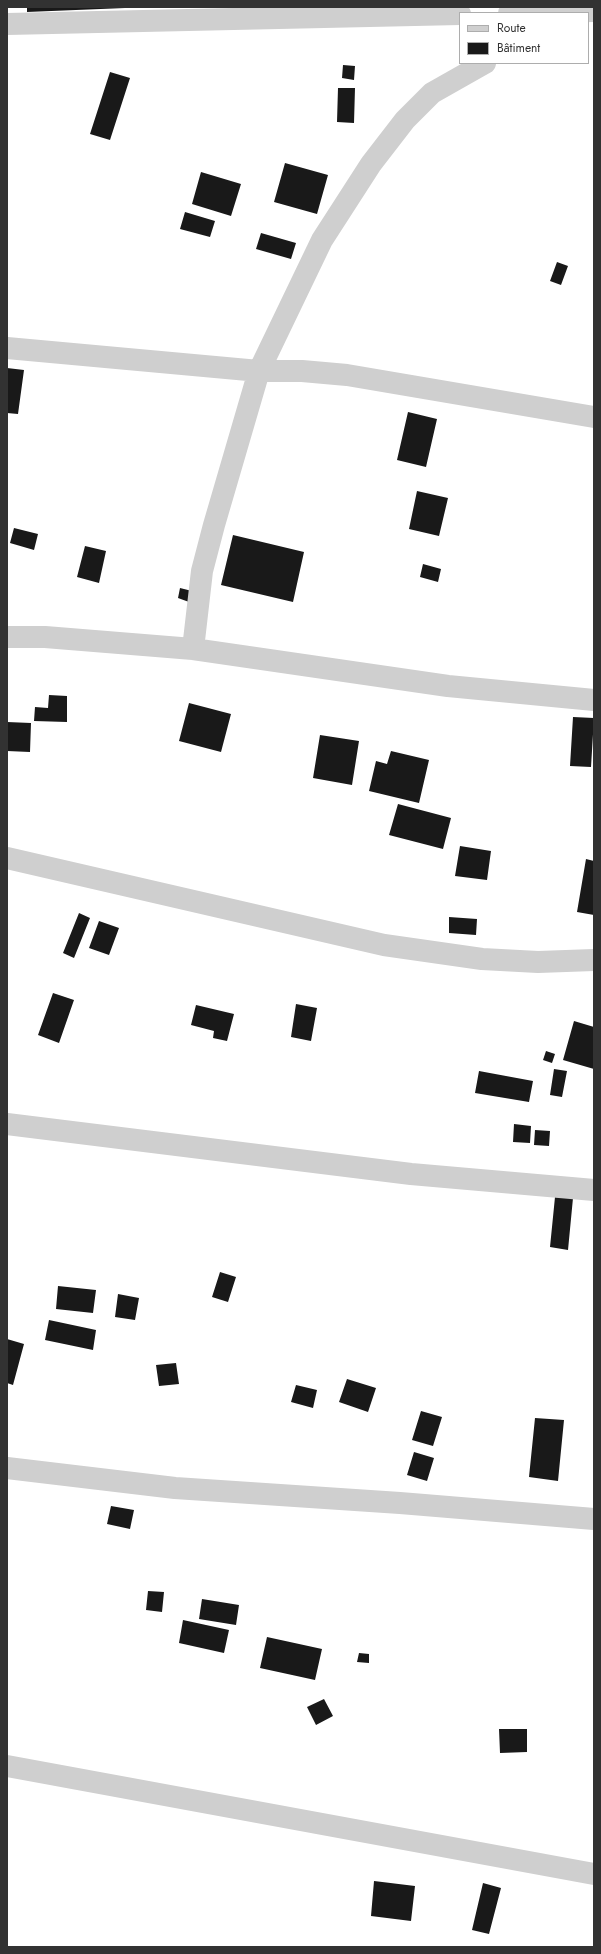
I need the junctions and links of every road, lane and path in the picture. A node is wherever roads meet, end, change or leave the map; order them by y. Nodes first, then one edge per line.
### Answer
1 (594, 11) edge
2 (552, 12) edge
3 (459, 14) edge
4 (7, 24) edge
5 (483, 64) edge
6 (7, 348) edge
7 (259, 371) junction
8 (594, 417) edge
9 (7, 637) edge
10 (193, 649) junction
11 (594, 700) edge
12 (7, 858) edge
13 (594, 960) edge
14 (7, 1124) edge
15 (594, 1190) edge
16 (7, 1468) edge
17 (594, 1519) edge
18 (7, 1766) edge
19 (594, 1874) edge

1 - 2 street
3 - 4 street
5 - 7 street
6 - 7 street
7 - 8 street
7 - 10 street
9 - 10 street
10 - 11 street
12 - 13 street
14 - 15 street
16 - 17 street
18 - 19 street

